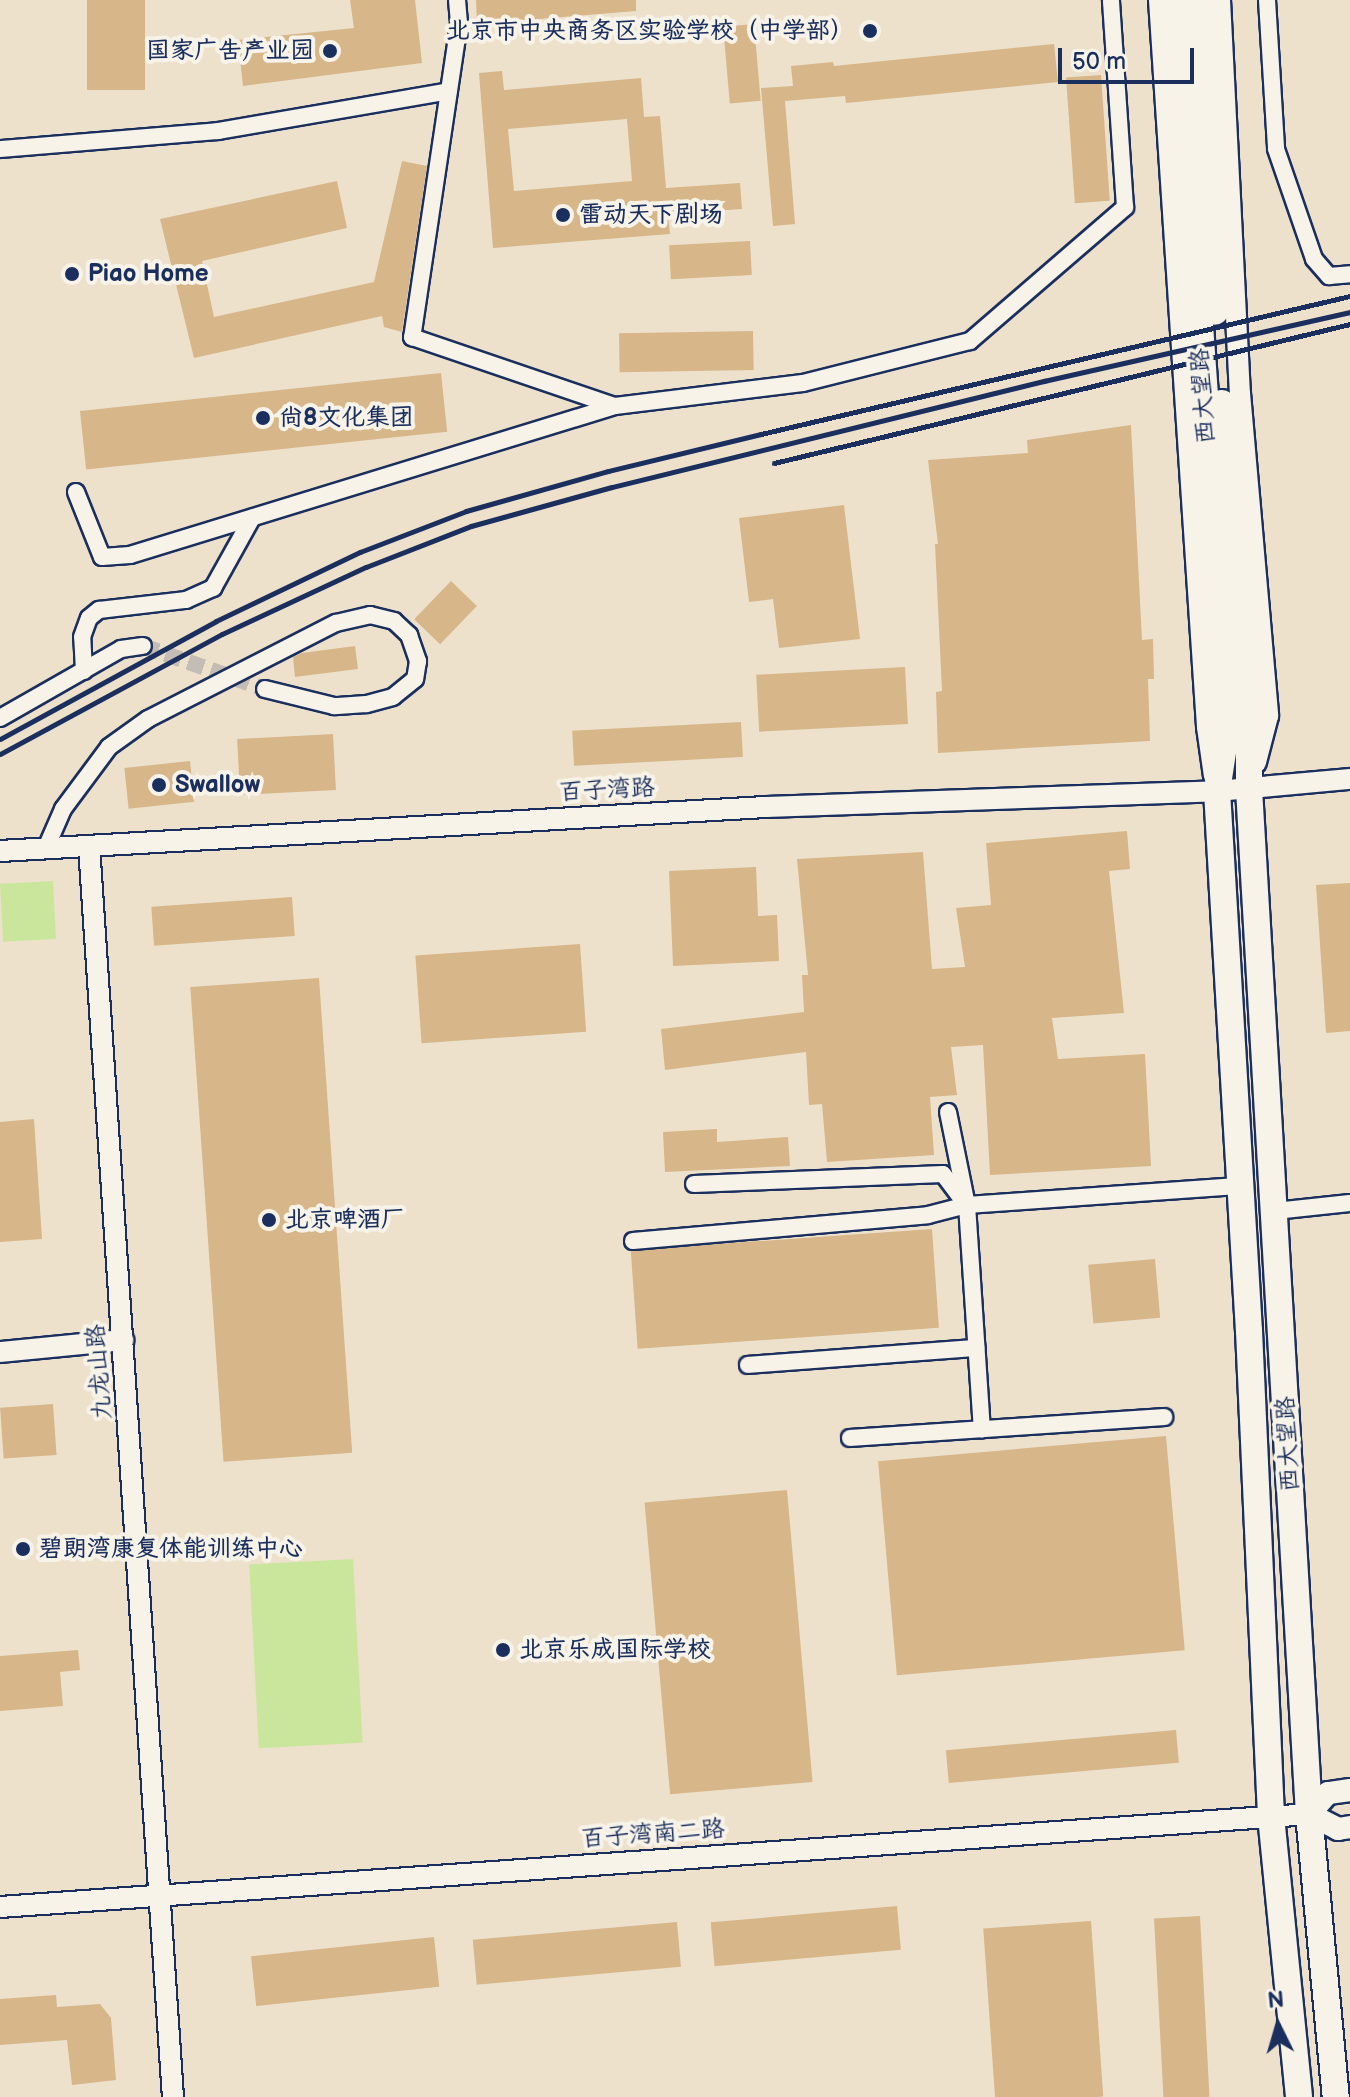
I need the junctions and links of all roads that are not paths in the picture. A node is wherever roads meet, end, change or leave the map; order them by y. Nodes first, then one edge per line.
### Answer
1 (457, 0) edge
2 (1111, 0) edge
3 (1159, 0) edge
4 (1177, 0) edge
5 (1200, 0) edge
6 (1220, 0) edge
7 (1267, 0) edge
8 (449, 91) junction
9 (0, 149) edge
10 (1350, 274) edge
11 (615, 406) junction
12 (76, 492) dead end
13 (252, 518) junction
14 (143, 646) tunnel mouth
15 (84, 671) junction
16 (265, 689) tunnel mouth
17 (0, 718) edge
18 (1350, 779) edge
19 (1249, 789) junction
20 (1217, 791) junction
21 (89, 846) junction
22 (46, 848) junction
23 (0, 851) edge
24 (948, 1112) dead end
25 (694, 1184) dead end
26 (1241, 1186) junction
27 (1350, 1203) edge
28 (967, 1205) junction
29 (1275, 1211) junction
30 (633, 1241) dead end
31 (123, 1340) junction
32 (976, 1348) junction
33 (0, 1352) edge
34 (748, 1365) dead end
35 (1164, 1417) dead end
36 (982, 1429) junction
37 (850, 1438) dead end
38 (1350, 1790) edge
39 (1309, 1814) junction
40 (1271, 1816) junction
41 (1350, 1827) edge
42 (161, 1895) junction
43 (0, 1907) edge
44 (173, 2097) edge
45 (1299, 2097) edge
46 (1336, 2097) edge

1 - 8 street
2 - 11 street
3 - 20 street, 西大望路
4 - 20 main road, 西大望路
5 - 19 main road, 西大望路
6 - 19 street, 西大望路
7 - 10 street
8 - 9 street
8 - 11 street
11 - 13 street
12 - 13 street
13 - 15 street
14 - 15 street
15 - 17 street
16 - 22 street
18 - 19 street
19 - 20 street, 百子湾路
19 - 29 main road, 西大望路
20 - 21 street, 百子湾路
20 - 26 main road, 西大望路
21 - 22 street, 百子湾路
21 - 31 street, 九龙山路
22 - 23 street, 百子湾路
24 - 28 street
25 - 28 street
26 - 28 street
26 - 40 main road, 西大望路
27 - 29 street
28 - 30 street
28 - 32 street
29 - 39 main road, 西大望路
31 - 33 street
31 - 42 street, 九龙山路
32 - 34 street
32 - 36 street
35 - 36 street
36 - 37 street
38 - 39 main road
39 - 40 street, 百子湾南二路
39 - 41 main road
39 - 46 main road, 西大望路
40 - 42 street, 百子湾南二路
40 - 45 main road, 西大望路
42 - 43 street, 百子湾南二路
42 - 44 street, 九龙山路

